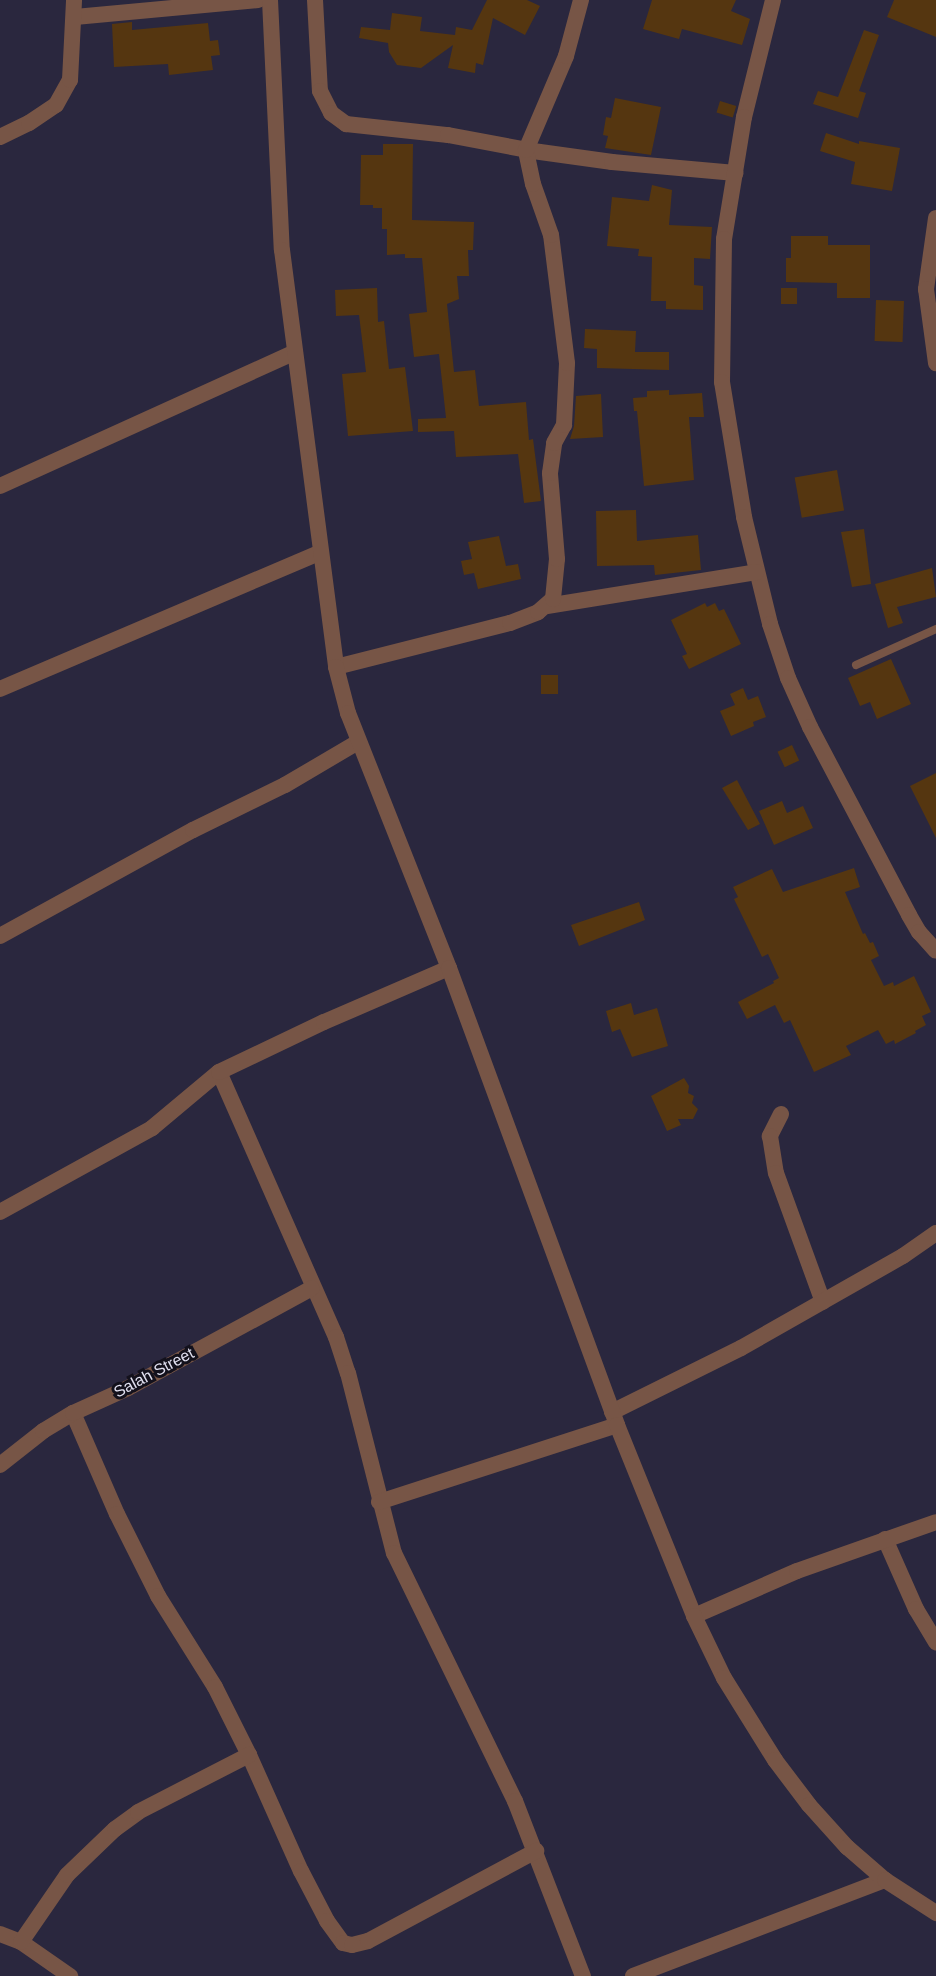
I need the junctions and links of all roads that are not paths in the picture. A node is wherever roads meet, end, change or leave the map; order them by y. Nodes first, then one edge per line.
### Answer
1 (74, 0) edge
2 (258, 0) edge
3 (270, 0) edge
4 (315, 0) edge
5 (581, 0) edge
6 (773, 0) edge
7 (75, 17) junction
8 (0, 137) edge
9 (526, 150) junction
10 (736, 172) junction
11 (936, 218) edge
12 (295, 352) junction
13 (936, 363) edge
14 (0, 486) edge
15 (319, 553) junction
16 (756, 572) junction
17 (548, 606) junction
18 (936, 629) edge
19 (856, 665) dead end
20 (336, 667) junction
21 (0, 689) edge
22 (358, 742) junction
23 (0, 936) edge
24 (936, 951) edge
25 (449, 968) junction
26 (219, 1072) junction
27 (781, 1114) dead end
28 (0, 1212) edge
29 (936, 1233) edge
30 (312, 1288) junction
31 (823, 1302) junction
32 (73, 1413) junction
33 (615, 1419) junction
34 (0, 1465) edge
35 (379, 1502) junction
36 (936, 1522) edge
37 (885, 1539) junction
38 (694, 1616) junction
39 (936, 1642) edge
40 (249, 1755) junction
41 (536, 1851) junction
42 (885, 1880) junction
43 (936, 1913) edge
44 (0, 1934) edge
45 (21, 1942) junction
46 (70, 1976) edge
47 (583, 1976) edge
48 (633, 1976) edge

1 - 7 street
2 - 7 street
3 - 12 street
4 - 9 street
5 - 9 street
6 - 10 street
7 - 8 street
9 - 10 street
9 - 17 street
10 - 16 street
11 - 13 street
12 - 14 street
12 - 15 street
15 - 20 street
15 - 21 street
16 - 17 street
16 - 24 street
17 - 20 street
18 - 19 lane
20 - 22 street
22 - 23 street
22 - 25 street
25 - 26 street
25 - 33 street
26 - 28 street
26 - 30 street
27 - 31 street
29 - 31 street
30 - 32 street, Salah Street
30 - 35 street
31 - 33 street
32 - 34 street, Salah Street
32 - 40 street
33 - 35 street
33 - 38 street
35 - 41 street
36 - 37 street
37 - 38 street
37 - 39 street
38 - 42 street
40 - 41 street
40 - 45 street
41 - 47 street
42 - 43 street
42 - 48 street
44 - 45 street
45 - 46 street

